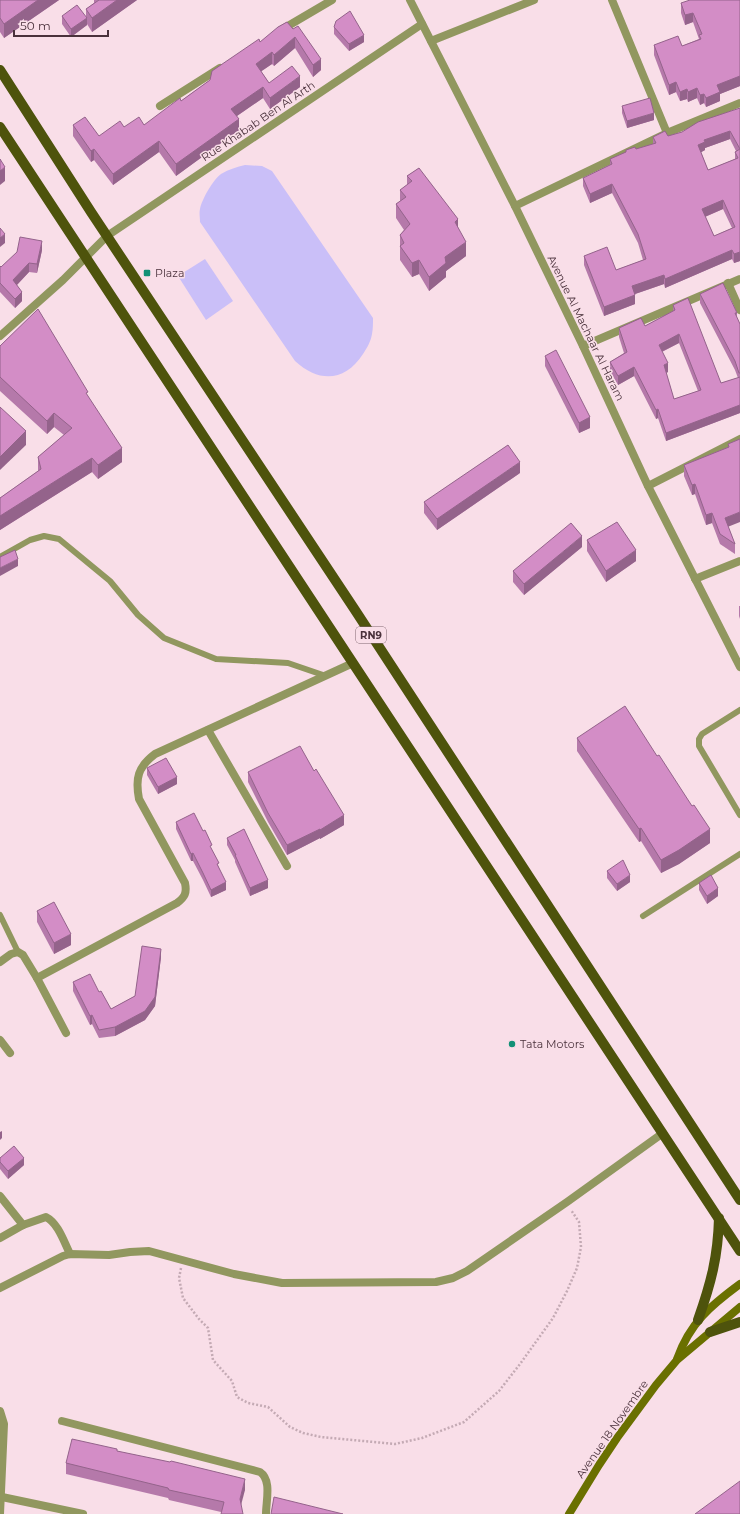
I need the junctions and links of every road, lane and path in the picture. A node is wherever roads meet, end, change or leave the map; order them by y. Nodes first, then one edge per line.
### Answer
1 (332, 0) edge
2 (410, 0) edge
3 (534, 0) edge
4 (612, 0) edge
5 (520, 3) edge
6 (422, 24) junction
7 (276, 33) edge
8 (431, 41) junction
9 (224, 65) edge
10 (0, 70) edge
11 (740, 103) edge
12 (160, 106) dead end
13 (0, 127) edge
14 (667, 133) junction
15 (515, 206) junction
16 (107, 236) junction
17 (87, 257) junction
18 (740, 278) edge
19 (728, 283) junction
20 (740, 310) edge
21 (0, 336) edge
22 (583, 346) junction
23 (740, 439) edge
24 (648, 486) junction
25 (0, 557) edge
26 (740, 561) edge
27 (695, 579) junction
28 (353, 663) junction
29 (739, 664) edge
30 (326, 676) junction
31 (740, 710) edge
32 (208, 730) junction
33 (740, 815) edge
34 (740, 854) edge
35 (287, 866) dead end
36 (0, 914) edge
37 (642, 916) dead end
38 (18, 952) junction
39 (0, 962) edge
40 (37, 978) junction
41 (66, 1033) dead end
42 (0, 1040) edge
43 (10, 1052) dead end
44 (663, 1133) junction
45 (0, 1196) edge
46 (740, 1200) edge
47 (567, 1202) junction
48 (719, 1218) junction
49 (23, 1225) junction
50 (0, 1238) edge
51 (740, 1251) edge
52 (70, 1254) junction
53 (183, 1260) junction
54 (740, 1284) edge
55 (0, 1288) edge
56 (740, 1307) edge
57 (698, 1320) junction
58 (740, 1322) edge
59 (710, 1332) junction
60 (677, 1360) junction
61 (0, 1411) edge
62 (62, 1421) dead end
63 (2, 1497) junction
64 (0, 1514) edge
65 (83, 1514) edge
66 (266, 1514) edge
67 (569, 1514) edge

1 - 7 street
2 - 6 street, Avenue Al Machaar Al Haram
3 - 5 street
4 - 14 street
5 - 8 street
6 - 8 street, Avenue Al Machaar Al Haram
6 - 16 street, Rue Khabab Ben Al Arth
8 - 15 street, Avenue Al Machaar Al Haram
9 - 12 street
10 - 16 main road, RN9
11 - 14 street
13 - 17 main road, RN9
14 - 15 street
15 - 22 street, Avenue Al Machaar Al Haram
16 - 17 street, Rue Khabab Ben Al Arth
16 - 46 main road, RN9
17 - 21 street, Rue Khabab Ben Al Arth
17 - 28 main road, RN9
18 - 19 street
19 - 20 street
19 - 22 street
22 - 24 street, Avenue Al Machaar Al Haram
23 - 24 street
24 - 27 street, Avenue Al Machaar Al Haram
25 - 30 lane
26 - 27 street
27 - 29 street, Avenue Al Machaar Al Haram
28 - 30 street
28 - 44 main road, RN9
30 - 32 street
31 - 33 lane
32 - 35 street
32 - 40 street
34 - 37 lane
36 - 38 lane
38 - 39 street
38 - 40 street
40 - 41 street
42 - 43 street
44 - 47 street
44 - 48 main road, RN9
45 - 49 street
47 - 53 street
47 - 53 path
48 - 51 main road, RN9
48 - 57 main road
49 - 50 street
49 - 52 street
52 - 53 street
52 - 55 street
54 - 57 street, Avenue 18 Novembre
56 - 59 street, Avenue 18 Novembre
57 - 60 street, Avenue 18 Novembre
58 - 59 main road
59 - 60 street, Avenue 18 Novembre
60 - 67 street, Avenue 18 Novembre
61 - 63 street
62 - 66 street
63 - 64 street
63 - 65 street

